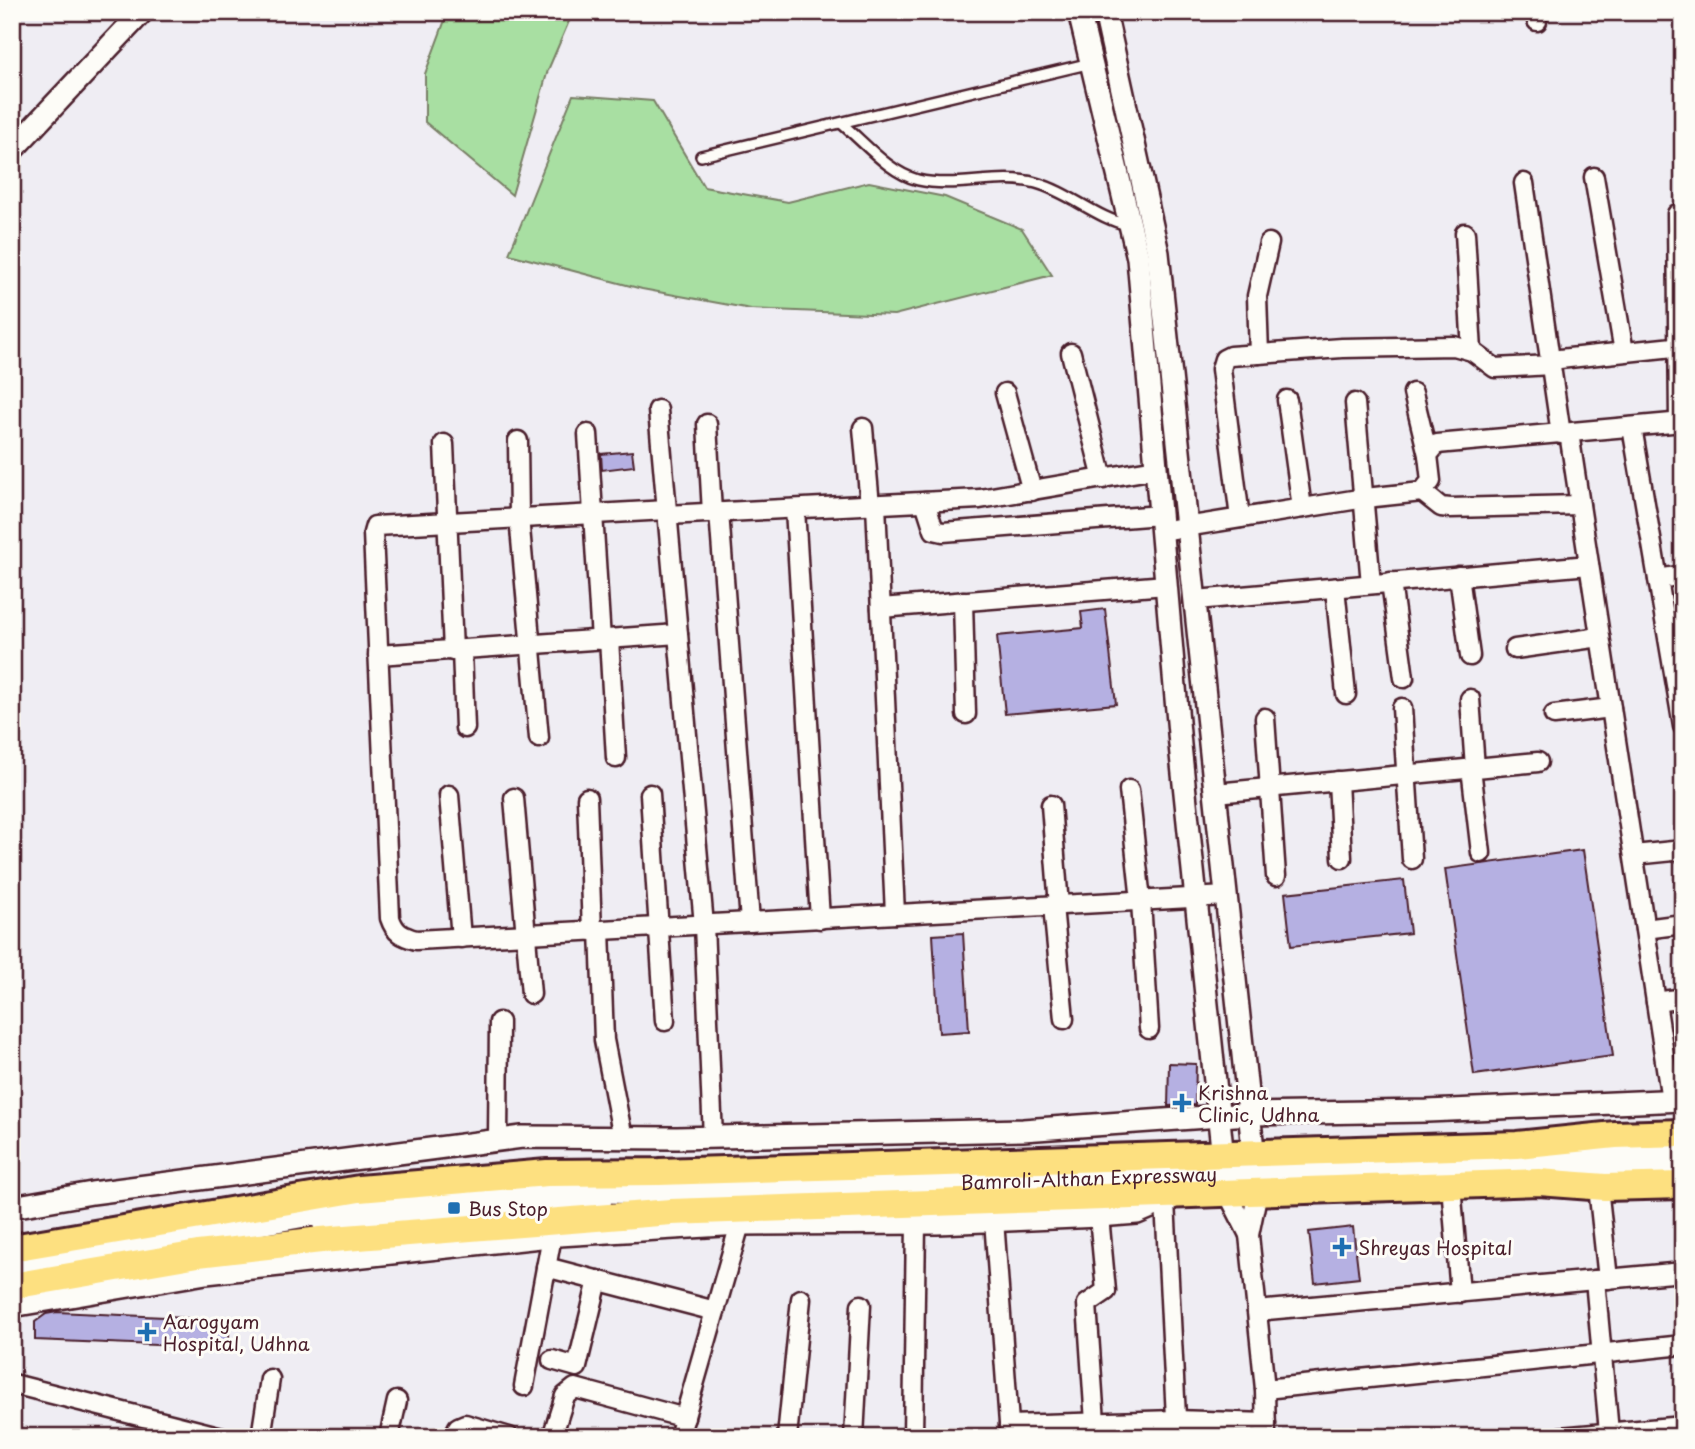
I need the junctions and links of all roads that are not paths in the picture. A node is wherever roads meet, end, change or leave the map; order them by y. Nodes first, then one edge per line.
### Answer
1 (1079, 12) edge
2 (1105, 12) edge
3 (138, 17) edge
4 (1091, 63) junction
5 (841, 123) junction
6 (12, 150) edge
7 (701, 156) dead end
8 (1594, 177) dead end
9 (1524, 183) dead end
10 (1677, 214) dead end
11 (1465, 233) dead end
12 (1143, 242) junction
13 (1269, 243) dead end
14 (1681, 347) edge
15 (1472, 351) junction
16 (1624, 352) junction
17 (1071, 353) dead end
18 (1259, 354) junction
19 (1551, 362) junction
20 (1005, 393) dead end
21 (1413, 393) dead end
22 (1287, 400) dead end
23 (1355, 403) dead end
24 (658, 410) dead end
25 (1681, 423) edge
26 (707, 424) dead end
27 (1632, 427) junction
28 (863, 428) dead end
29 (588, 434) dead end
30 (1565, 434) junction
31 (518, 441) dead end
32 (444, 444) dead end
33 (1428, 454) junction
34 (1156, 469) junction
35 (1103, 479) junction
36 (1032, 491) junction
37 (1422, 492) junction
38 (1365, 498) junction
39 (925, 502) junction
40 (873, 505) junction
41 (1580, 505) junction
42 (1302, 508) junction
43 (795, 509) junction
44 (667, 512) junction
45 (593, 513) junction
46 (716, 513) junction
47 (519, 517) junction
48 (1240, 518) junction
49 (446, 523) junction
50 (1161, 523) junction
51 (1189, 526) junction
52 (1589, 565) junction
53 (1683, 575) edge
54 (1459, 576) junction
55 (1658, 579) junction
56 (1391, 583) junction
57 (1371, 584) junction
58 (1166, 585) junction
59 (1335, 587) junction
60 (1196, 600) junction
61 (962, 601) junction
62 (881, 608) junction
63 (678, 634) junction
64 (1600, 638) junction
65 (605, 639) junction
66 (529, 645) junction
67 (1676, 647) edge
68 (1515, 649) dead end
69 (457, 651) junction
70 (379, 655) junction
71 (1470, 656) dead end
72 (1404, 678) dead end
73 (1346, 694) dead end
74 (1470, 699) dead end
75 (1402, 708) dead end
76 (1611, 708) junction
77 (966, 714) dead end
78 (1554, 715) dead end
79 (1265, 718) dead end
80 (1682, 720) edge
81 (465, 728) dead end
82 (539, 738) dead end
83 (616, 758) dead end
84 (1538, 762) dead end
85 (1473, 768) junction
86 (1408, 774) junction
87 (1338, 781) junction
88 (1269, 788) junction
89 (1129, 790) dead end
90 (1216, 793) junction
91 (650, 794) dead end
92 (449, 795) dead end
93 (514, 798) dead end
94 (587, 798) dead end
95 (1051, 805) dead end
96 (1683, 850) edge
97 (1481, 853) dead end
98 (1634, 855) junction
99 (1342, 858) dead end
100 (1412, 859) dead end
101 (1276, 876) dead end
102 (1227, 896) junction
103 (1196, 898) junction
104 (1142, 901) junction
105 (1056, 906) junction
106 (895, 914) junction
107 (820, 919) junction
108 (750, 922) junction
109 (1683, 924) edge
110 (704, 925) junction
111 (661, 927) junction
112 (1645, 929) junction
113 (596, 931) junction
114 (526, 934) junction
115 (461, 938) junction
116 (531, 994) dead end
117 (1683, 998) edge
118 (1656, 1002) junction
119 (1064, 1019) dead end
120 (665, 1021) dead end
121 (499, 1022) dead end
122 (1149, 1028) dead end
123 (1675, 1071) edge
124 (1677, 1100) edge
125 (1249, 1114) junction
126 (1219, 1116) junction
127 (1683, 1133) edge
128 (623, 1138) junction
129 (713, 1138) junction
130 (498, 1139) junction
131 (1683, 1148) edge
132 (1517, 1163) junction
133 (1683, 1170) edge
134 (1255, 1171) junction
135 (1225, 1172) junction
136 (1451, 1185) junction
137 (1683, 1185) edge
138 (1598, 1187) junction
139 (1174, 1198) junction
140 (12, 1207) edge
141 (656, 1212) junction
142 (1099, 1216) junction
143 (994, 1220) junction
144 (916, 1223) junction
145 (740, 1224) junction
146 (1249, 1235) junction
147 (552, 1236) junction
148 (12, 1248) edge
149 (12, 1266) edge
150 (546, 1267) junction
151 (1683, 1272) edge
152 (598, 1280) junction
153 (1601, 1280) junction
154 (12, 1286) edge
155 (1460, 1293) junction
156 (801, 1298) dead end
157 (12, 1306) edge
158 (861, 1306) dead end
159 (715, 1311) junction
160 (1257, 1311) junction
161 (1683, 1345) edge
162 (1600, 1354) junction
163 (552, 1360) dead end
164 (270, 1379) dead end
165 (12, 1382) edge
166 (524, 1386) dead end
167 (1265, 1389) junction
168 (12, 1392) edge
169 (397, 1401) dead end
170 (685, 1418) junction
171 (1683, 1426) edge
172 (1177, 1429) edge
173 (1095, 1430) edge
174 (1266, 1430) edge
175 (1010, 1431) edge
176 (1609, 1432) junction
177 (222, 1437) edge
178 (261, 1437) edge
179 (388, 1437) edge
180 (453, 1437) edge
181 (509, 1437) edge
182 (552, 1437) edge
183 (679, 1437) edge
184 (787, 1437) edge
185 (854, 1437) edge
186 (913, 1437) edge
187 (1560, 1437) edge

1 - 4 street
2 - 12 street
3 - 6 street
4 - 5 lane
4 - 12 street
5 - 7 lane
5 - 12 lane
8 - 16 street
9 - 19 street
10 - 14 street
11 - 15 street
12 - 34 street
12 - 51 street
13 - 18 street
14 - 16 street
14 - 25 street
15 - 18 street
15 - 19 street
16 - 19 street
17 - 35 street
18 - 48 street
19 - 30 street
20 - 36 street
21 - 33 street
22 - 42 street
23 - 38 street
24 - 44 street
25 - 27 street
26 - 46 street
27 - 30 street
27 - 55 street
28 - 40 street
29 - 45 street
30 - 33 street
30 - 41 street
31 - 47 street
32 - 49 street
33 - 37 street
34 - 35 street
34 - 50 street
35 - 36 street
36 - 39 street
37 - 38 street
37 - 41 street
38 - 42 street
38 - 57 street
39 - 40 street
39 - 50 street
40 - 43 street
40 - 62 street
41 - 52 street
42 - 48 street
43 - 46 street
43 - 107 street
44 - 45 street
44 - 46 street
44 - 63 street
45 - 47 street
45 - 65 street
46 - 108 street
47 - 49 street
47 - 66 street
48 - 51 street
49 - 69 street
49 - 70 street
50 - 51 street
50 - 58 street
51 - 60 street
52 - 54 street
52 - 64 street
53 - 55 street
54 - 56 street
54 - 71 street
55 - 67 street
56 - 57 street
56 - 72 street
57 - 59 street
58 - 61 street
58 - 103 street
59 - 60 street
59 - 73 street
60 - 90 street
61 - 62 street
61 - 77 street
62 - 106 street
63 - 65 street
63 - 110 street
64 - 68 street
64 - 76 street
65 - 66 street
65 - 83 street
66 - 69 street
66 - 82 street
67 - 80 street
69 - 70 street
69 - 81 street
70 - 115 street
74 - 85 street
75 - 86 street
76 - 78 street
76 - 98 street
79 - 88 street
84 - 85 street
85 - 86 street
85 - 97 street
86 - 87 street
86 - 100 street
87 - 88 street
87 - 99 street
88 - 90 street
88 - 101 street
89 - 104 street
90 - 102 street
91 - 111 street
92 - 115 street
93 - 114 street
94 - 113 street
95 - 105 street
96 - 98 street
98 - 112 street
102 - 103 street
102 - 125 street
103 - 104 street
103 - 126 street
104 - 105 street
104 - 122 street
105 - 106 street
105 - 119 street
106 - 107 street
107 - 108 street
108 - 110 street
109 - 112 street
110 - 111 street
110 - 129 street
111 - 113 street
111 - 120 street
112 - 118 street
113 - 114 street
113 - 128 street
114 - 115 street
114 - 116 street
117 - 118 street
118 - 123 street
121 - 130 street
123 - 124 street
124 - 125 street
125 - 126 street
125 - 134 street
126 - 129 street
126 - 135 street
127 - 134 main road
128 - 129 street
128 - 130 street
130 - 140 street
131 - 132 main road
132 - 133 main road
132 - 134 main road
134 - 135 main road
134 - 135 main road
134 - 136 main road
134 - 146 street
135 - 139 main road
135 - 141 main road, Bamroli-Althan Expressway
135 - 146 street
135 - 148 main road
136 - 138 main road
136 - 155 street
137 - 138 main road
138 - 153 street
139 - 141 main road
139 - 142 street
139 - 172 street
141 - 145 street
141 - 147 street
141 - 149 main road, Bamroli-Althan Expressway
141 - 154 main road
142 - 143 street
142 - 173 street
143 - 144 street
143 - 175 street
144 - 145 street
144 - 186 street
145 - 159 street
146 - 160 street
147 - 150 street
147 - 157 street
150 - 152 street
150 - 166 street
151 - 153 street
152 - 159 street
152 - 163 street
153 - 155 street
153 - 162 street
155 - 160 street
156 - 184 street
158 - 185 street
159 - 170 street
160 - 167 street
161 - 162 street
162 - 167 street
162 - 176 street
164 - 178 street
165 - 168 street
165 - 177 street
167 - 174 street
169 - 179 street
170 - 182 street
170 - 183 street
171 - 176 street
172 - 173 street
172 - 174 street
173 - 175 street
176 - 187 street
180 - 181 street

